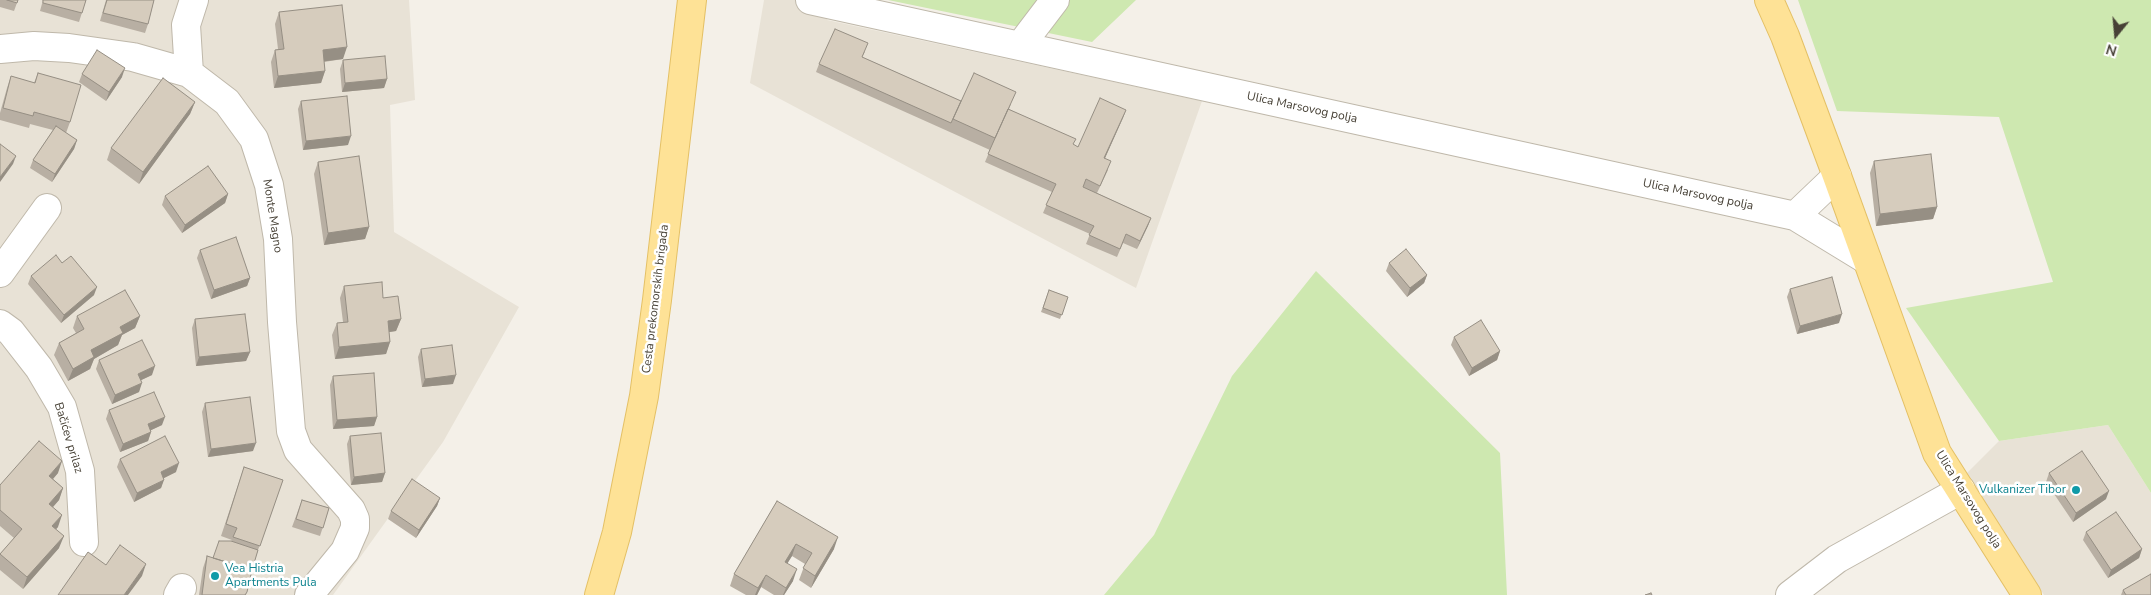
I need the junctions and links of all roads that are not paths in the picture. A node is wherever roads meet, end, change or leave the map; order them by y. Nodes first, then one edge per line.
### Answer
1 (194, 0) edge
2 (692, 0) edge
3 (810, 0) edge
4 (1055, 0) edge
5 (1769, 0) edge
6 (1020, 46) junction
7 (0, 50) edge
8 (189, 73) junction
9 (1837, 176) junction
10 (47, 208) dead end
11 (1795, 216) junction
12 (1867, 260) junction
13 (0, 273) edge
14 (0, 324) edge
15 (1961, 490) junction
16 (84, 542) dead end
17 (308, 595) edge
18 (599, 595) edge
19 (1790, 595) edge
20 (2027, 595) edge

1 - 8 street
2 - 18 main road, Cesta prekomorskih brigada
3 - 6 street, Ulica Marsovog polja
4 - 6 street
5 - 9 main road, Ulica Marsovog polja
6 - 11 street, Ulica Marsovog polja
7 - 8 street, Monte Magno
8 - 17 street, Monte Magno
9 - 11 street
9 - 12 main road, Ulica Marsovog polja
10 - 13 street
11 - 12 street, Ulica Marsovog polja
12 - 15 main road, Ulica Marsovog polja
14 - 16 street, Bačićev prilaz
15 - 19 street
15 - 20 main road, Ulica Marsovog polja

